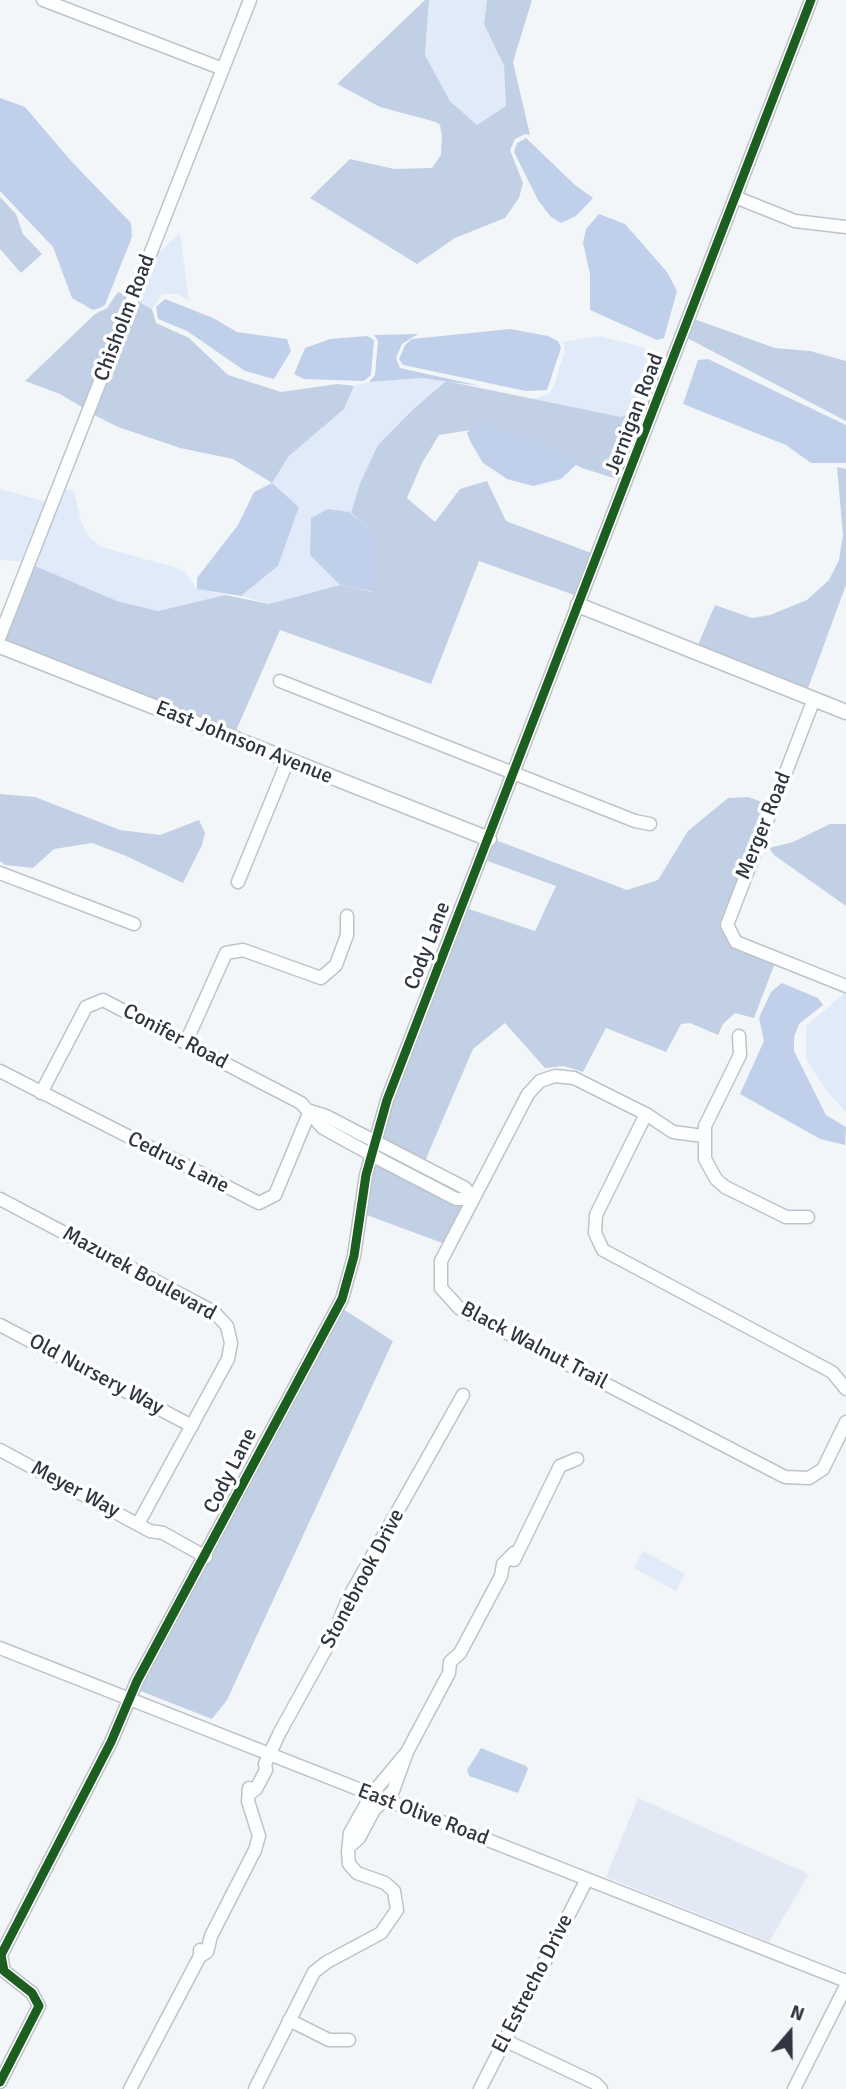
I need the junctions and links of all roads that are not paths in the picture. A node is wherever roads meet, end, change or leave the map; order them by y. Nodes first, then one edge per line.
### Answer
1 (43, 0) edge
2 (250, 0) edge
3 (811, 0) edge
4 (223, 69) junction
5 (735, 197) junction
6 (846, 227) edge
7 (578, 605) junction
8 (0, 636) edge
9 (0, 646) edge
10 (280, 681) dead end
11 (814, 699) junction
12 (846, 712) edge
13 (288, 760) junction
14 (514, 772) junction
15 (650, 824) dead end
16 (489, 839) junction
17 (0, 873) edge
18 (238, 882) dead end
19 (347, 916) dead end
20 (134, 924) dead end
21 (846, 986) edge
22 (739, 1036) dead end
23 (186, 1042) junction
24 (0, 1071) edge
25 (41, 1093) junction
26 (310, 1111) junction
27 (646, 1114) junction
28 (703, 1136) junction
29 (372, 1147) junction
30 (0, 1199) edge
31 (473, 1199) junction
32 (808, 1217) dead end
33 (0, 1325) edge
34 (846, 1389) edge
35 (463, 1395) dead end
36 (846, 1422) edge
37 (191, 1426) junction
38 (0, 1450) edge
39 (577, 1459) dead end
40 (138, 1524) junction
41 (204, 1561) junction
42 (0, 1648) edge
43 (129, 1700) junction
44 (267, 1760) junction
45 (378, 1797) junction
46 (587, 1880) junction
47 (846, 1984) edge
48 (289, 2020) junction
49 (349, 2039) dead end
50 (504, 2040) junction
51 (0, 2081) edge
52 (130, 2089) edge
53 (254, 2089) edge
54 (480, 2089) edge
55 (601, 2089) edge
56 (794, 2089) edge

1 - 4 street
2 - 4 street, Chisholm Road
3 - 5 street, Jernigan Road
4 - 8 street, Chisholm Road
5 - 6 street
5 - 7 street, Jernigan Road
7 - 11 main road
7 - 14 street, Jernigan Road
9 - 13 main road, East Johnson Avenue
10 - 14 street
11 - 12 main road
11 - 21 street, Merger Road
13 - 16 main road, East Johnson Avenue
13 - 18 street
14 - 15 street
14 - 16 street, Jernigan Road
16 - 29 street, Cody Lane
17 - 20 street
19 - 23 street
22 - 28 street
23 - 25 street, Conifer Road
23 - 26 street, Conifer Road
24 - 25 street, Cedrus Lane
25 - 26 street, Cedrus Lane
26 - 29 street, Conifer Road
27 - 28 street, Black Walnut Trail
27 - 31 street, Black Walnut Trail
27 - 34 street
28 - 32 street
29 - 31 street, Conifer Road
29 - 41 street, Cody Lane
30 - 37 street, Mazurek Boulevard
31 - 36 street, Black Walnut Trail
33 - 37 street, Old Nursery Way
35 - 44 street, Stonebrook Drive
37 - 40 street, Mazurek Boulevard
38 - 40 street, Meyer Way
39 - 45 street
40 - 41 street, Meyer Way
41 - 43 street, Cody Lane
42 - 43 street, East Olive Road
43 - 44 street, East Olive Road
43 - 51 street, Cody Lane
44 - 45 street, East Olive Road
44 - 52 street, Stonebrook Drive
45 - 46 street, East Olive Road
45 - 48 street
46 - 47 street, East Olive Road
46 - 50 street, El Estrecho Drive
47 - 56 street
48 - 49 street
48 - 53 street
50 - 54 street, El Estrecho Drive
50 - 55 street

